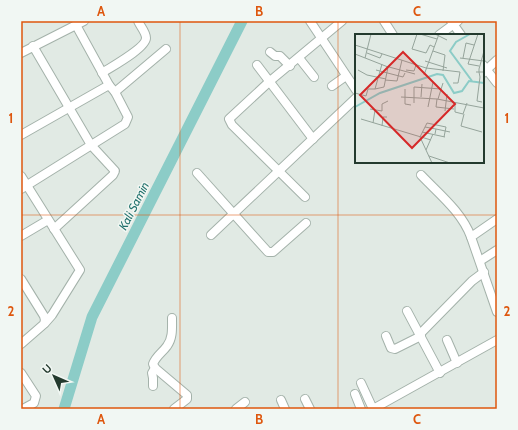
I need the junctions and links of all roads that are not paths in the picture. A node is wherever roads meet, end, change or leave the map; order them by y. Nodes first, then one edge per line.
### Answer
1 (138, 21) edge
2 (310, 21) edge
3 (342, 21) edge
4 (384, 21) edge
5 (454, 22) edge
6 (80, 23) edge
7 (392, 34) edge
8 (440, 34) edge
9 (460, 34) edge
10 (322, 39) junction
11 (33, 46) junction
12 (166, 49) dead end
13 (270, 52) dead end
14 (21, 53) edge
15 (299, 58) junction
16 (497, 60) edge
17 (257, 65) dead end
18 (290, 66) junction
19 (484, 69) edge
20 (102, 73) junction
21 (346, 76) junction
22 (314, 77) dead end
23 (270, 82) junction
24 (497, 83) edge
25 (110, 85) junction
26 (332, 86) dead end
27 (355, 89) edge
28 (115, 92) junction
29 (355, 99) edge
30 (68, 108) junction
31 (21, 135) edge
32 (313, 139) junction
33 (91, 144) junction
34 (279, 171) junction
35 (197, 173) dead end
36 (422, 175) dead end
37 (21, 176) edge
38 (24, 187) edge
39 (305, 197) dead end
40 (233, 214) junction
41 (497, 219) edge
42 (48, 220) junction
43 (306, 223) dead end
44 (54, 229) junction
45 (211, 235) dead end
46 (21, 236) edge
47 (472, 237) junction
48 (497, 250) edge
49 (480, 261) junction
50 (484, 272) junction
51 (21, 279) edge
52 (496, 306) edge
53 (407, 310) dead end
54 (172, 318) dead end
55 (45, 323) junction
56 (420, 335) junction
57 (386, 336) dead end
58 (447, 340) dead end
59 (497, 340) edge
60 (21, 344) edge
61 (457, 363) junction
62 (155, 368) junction
63 (21, 373) edge
64 (440, 373) junction
65 (361, 383) dead end
66 (153, 386) dead end
67 (355, 394) dead end
68 (305, 399) dead end
69 (281, 400) dead end
70 (244, 402) dead end
71 (23, 409) edge
72 (174, 409) edge
73 (236, 409) edge
74 (285, 409) edge
75 (310, 409) edge
76 (361, 409) edge
77 (373, 409) edge

1 - 20 street
2 - 10 street
3 - 10 street
4 - 7 street
5 - 8 street
5 - 9 street
6 - 11 street
6 - 20 street
10 - 15 street
10 - 21 street
11 - 14 street
11 - 30 street
12 - 28 street
13 - 18 street
15 - 18 street
15 - 22 street
16 - 19 street
17 - 23 street
18 - 23 street
19 - 24 street
20 - 25 street
21 - 26 street
21 - 27 street
23 - 32 street
23 - 34 street
25 - 28 street
25 - 30 street
28 - 33 street
29 - 32 street
30 - 31 street
30 - 33 street
32 - 34 street
33 - 38 street
33 - 44 street
34 - 39 street
34 - 40 street
35 - 40 street
36 - 47 street
37 - 38 street
38 - 42 street
40 - 43 street
40 - 45 street
41 - 47 street
42 - 44 street
42 - 46 street
44 - 55 street
47 - 49 street
48 - 49 street
49 - 50 street
50 - 52 street
50 - 56 street
51 - 55 street
53 - 56 street
54 - 62 street
55 - 60 street
56 - 57 street
56 - 64 street
58 - 61 street
59 - 61 street
61 - 64 street
62 - 66 street
62 - 72 street
63 - 71 street
64 - 77 street
65 - 77 street
67 - 76 street
68 - 75 street
69 - 74 street
70 - 73 street

